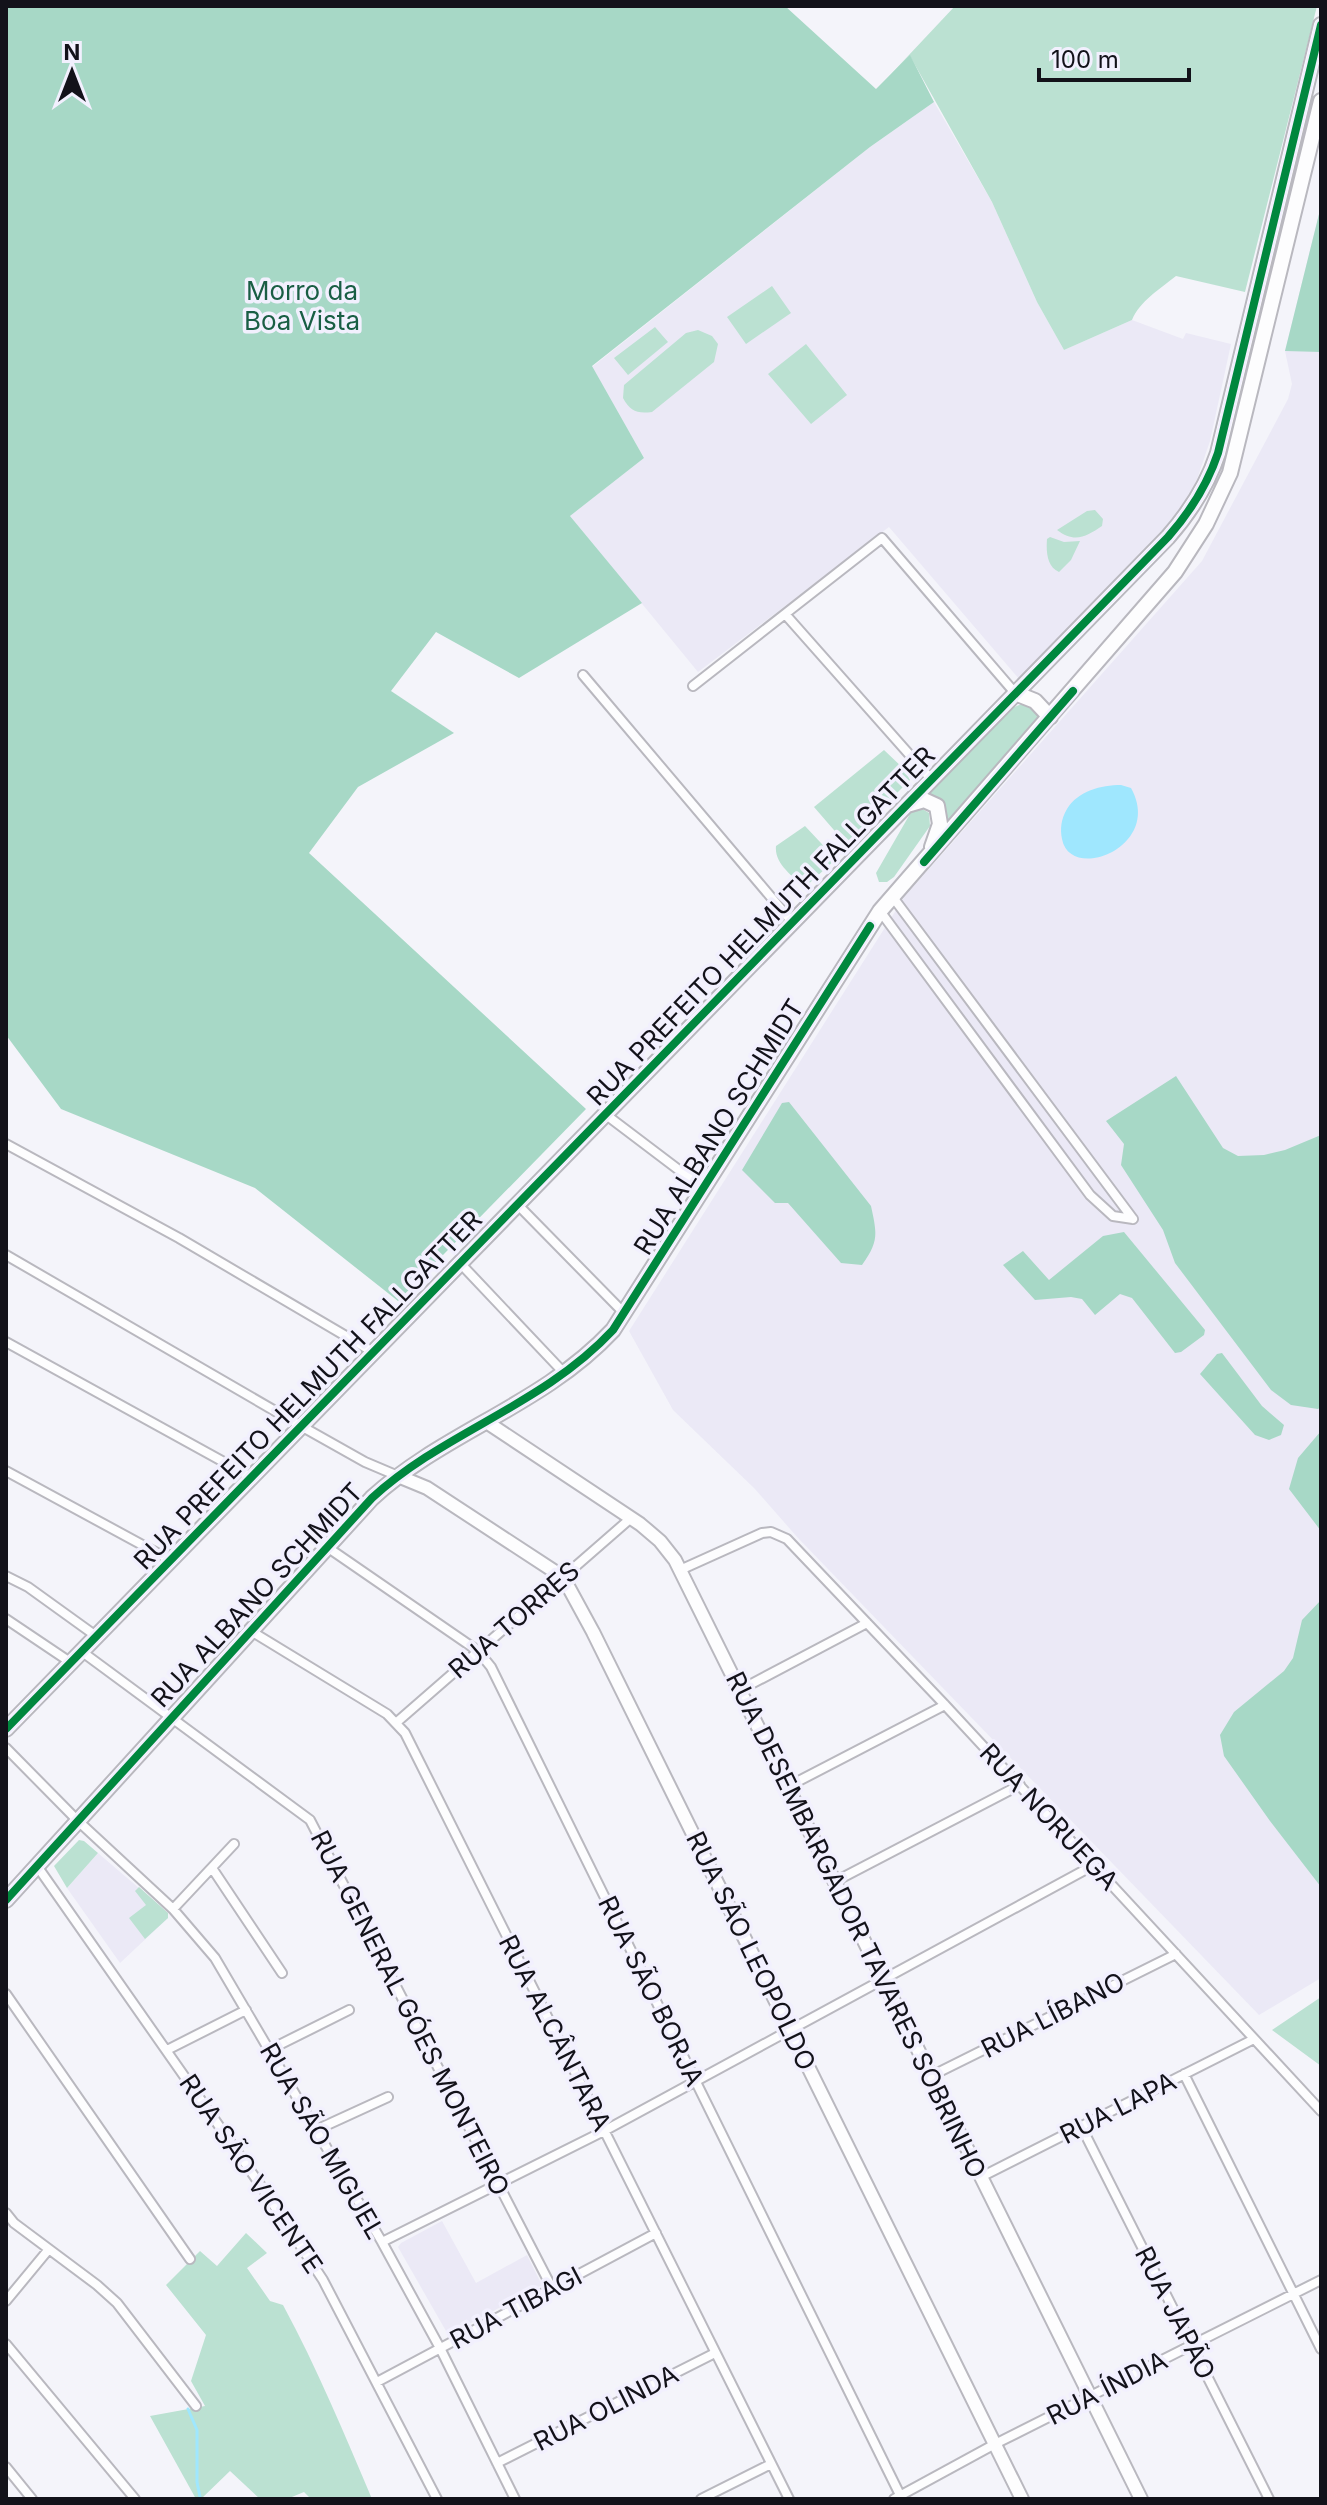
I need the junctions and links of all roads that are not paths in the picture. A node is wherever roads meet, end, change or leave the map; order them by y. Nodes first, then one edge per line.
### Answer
1 (1321, 25) edge
2 (1321, 101) edge
3 (785, 614) junction
4 (583, 675) dead end
5 (693, 686) dead end
6 (1015, 693) junction
7 (1050, 717) junction
8 (931, 779) junction
9 (906, 805) junction
10 (924, 862) junction
11 (892, 896) junction
12 (880, 911) junction
13 (792, 922) junction
14 (605, 1114) junction
15 (1054, 1114) junction
16 (1039, 1125) junction
17 (6, 1144) edge
18 (704, 1189) junction
19 (517, 1204) junction
20 (6, 1255) edge
21 (460, 1263) junction
22 (625, 1314) junction
23 (6, 1342) edge
24 (373, 1352) junction
25 (565, 1375) junction
26 (488, 1423) junction
27 (301, 1426) junction
28 (6, 1471) edge
29 (398, 1476) junction
30 (251, 1477) junction
31 (631, 1518) junction
32 (327, 1547) junction
33 (170, 1560) junction
34 (680, 1570) junction
35 (6, 1576) edge
36 (563, 1577) junction
37 (6, 1619) edge
38 (867, 1623) junction
39 (251, 1631) junction
40 (96, 1636) junction
41 (478, 1651) junction
42 (76, 1657) junction
43 (740, 1690) junction
44 (945, 1705) junction
45 (172, 1717) junction
46 (397, 1722) junction
47 (6, 1729) edge
48 (6, 1748) edge
49 (1020, 1785) junction
50 (787, 1787) junction
51 (77, 1820) junction
52 (234, 1844) dead end
53 (1094, 1865) junction
54 (37, 1866) junction
55 (212, 1868) junction
56 (834, 1882) junction
57 (6, 1900) edge
58 (173, 1909) junction
59 (1176, 1954) junction
60 (282, 1973) dead end
61 (883, 1979) junction
62 (6, 1994) edge
63 (246, 2010) junction
64 (349, 2010) dead end
65 (790, 2030) junction
66 (1254, 2039) junction
67 (167, 2050) junction
68 (269, 2050) junction
69 (1184, 2074) junction
70 (931, 2076) junction
71 (695, 2081) junction
72 (388, 2097) dead end
73 (1321, 2111) edge
74 (1081, 2126) junction
75 (316, 2130) junction
76 (604, 2131) junction
77 (981, 2177) junction
78 (498, 2184) junction
79 (6, 2213) edge
80 (656, 2233) junction
81 (382, 2242) junction
82 (49, 2249) junction
83 (190, 2259) dead end
84 (1321, 2280) edge
85 (552, 2288) junction
86 (1293, 2294) junction
87 (6, 2301) edge
88 (6, 2344) edge
89 (1191, 2345) junction
90 (440, 2348) junction
91 (1321, 2349) edge
92 (715, 2353) junction
93 (377, 2382) junction
94 (1090, 2396) junction
95 (196, 2406) dead end
96 (995, 2444) junction
97 (497, 2463) junction
98 (771, 2464) junction
99 (6, 2467) edge
100 (899, 2498) edge
101 (32, 2499) edge
102 (135, 2499) edge
103 (437, 2499) edge
104 (515, 2499) edge
105 (701, 2499) edge
106 (789, 2499) edge
107 (1022, 2499) edge
108 (1141, 2499) edge
109 (1269, 2499) edge

1 - 6 main road, RUA PREFEITO HELMUTH FALLGATTER
2 - 7 main road, RUA ALBANO SCHMIDT
3 - 5 street
3 - 6 street
3 - 8 street
4 - 13 street
6 - 7 main road
6 - 8 main road, RUA PREFEITO HELMUTH FALLGATTER
7 - 10 main road, RUA ALBANO SCHMIDT
8 - 9 main road, RUA PREFEITO HELMUTH FALLGATTER
9 - 10 main road
9 - 13 main road, RUA PREFEITO HELMUTH FALLGATTER
10 - 11 main road, RUA ALBANO SCHMIDT
11 - 12 main road, RUA ALBANO SCHMIDT
11 - 15 street
12 - 16 street
12 - 18 main road, RUA ALBANO SCHMIDT
13 - 14 main road, RUA PREFEITO HELMUTH FALLGATTER
14 - 18 street
14 - 19 main road, RUA PREFEITO HELMUTH FALLGATTER
15 - 16 street
15 - 16 street
17 - 24 street
18 - 22 main road, RUA ALBANO SCHMIDT
19 - 21 main road, RUA PREFEITO HELMUTH FALLGATTER
19 - 22 street
20 - 27 street
21 - 24 main road, RUA PREFEITO HELMUTH FALLGATTER
21 - 25 street
22 - 25 main road, RUA ALBANO SCHMIDT
23 - 30 street
24 - 27 main road, RUA PREFEITO HELMUTH FALLGATTER
25 - 26 main road, RUA ALBANO SCHMIDT
26 - 29 main road, RUA ALBANO SCHMIDT
26 - 31 street, RUA DESEMBARGADOR TAVARES SOBRINHO
27 - 29 street
27 - 30 main road, RUA PREFEITO HELMUTH FALLGATTER
28 - 33 street
29 - 32 main road, RUA ALBANO SCHMIDT
29 - 36 street, RUA SÃO LEOPOLDO
30 - 33 main road, RUA PREFEITO HELMUTH FALLGATTER
31 - 34 street, RUA DESEMBARGADOR TAVARES SOBRINHO
31 - 36 street, RUA TORRES
32 - 39 main road, RUA ALBANO SCHMIDT
32 - 41 street, RUA SÃO BORJA
33 - 40 main road, RUA PREFEITO HELMUTH FALLGATTER
34 - 38 street, RUA NORUEGA
34 - 43 street, RUA DESEMBARGADOR TAVARES SOBRINHO
35 - 40 street
36 - 41 street, RUA TORRES
36 - 65 street, RUA SÃO LEOPOLDO
37 - 42 street, RUA GENERAL GÓES MONTEIRO
38 - 43 street
38 - 44 street, RUA NORUEGA
39 - 45 main road, RUA ALBANO SCHMIDT
39 - 46 street
40 - 42 main road, RUA PREFEITO HELMUTH FALLGATTER
41 - 46 street, RUA TORRES
41 - 71 street, RUA SÃO BORJA
42 - 45 street, RUA GENERAL GÓES MONTEIRO
42 - 47 main road, RUA PREFEITO HELMUTH FALLGATTER
43 - 50 street, RUA DESEMBARGADOR TAVARES SOBRINHO
44 - 49 street, RUA NORUEGA
44 - 50 street
45 - 51 main road, RUA ALBANO SCHMIDT
45 - 78 street, RUA GENERAL GÓES MONTEIRO
46 - 76 street, RUA ALCÂNTARA
48 - 51 street, RUA SÃO MIGUEL
49 - 53 street, RUA NORUEGA
49 - 56 street
50 - 56 street, RUA DESEMBARGADOR TAVARES SOBRINHO
51 - 54 main road, RUA ALBANO SCHMIDT
51 - 58 street, RUA SÃO MIGUEL
52 - 55 street
53 - 59 street, RUA NORUEGA
53 - 61 street
54 - 57 main road, RUA ALBANO SCHMIDT
54 - 67 street, RUA SÃO VICENTE
55 - 58 street
55 - 60 street
56 - 61 street, RUA DESEMBARGADOR TAVARES SOBRINHO
58 - 63 street, RUA SÃO MIGUEL
59 - 66 street, RUA NORUEGA
59 - 70 street, RUA LÍBANO
61 - 65 street
61 - 70 street, RUA DESEMBARGADOR TAVARES SOBRINHO
62 - 83 street
63 - 67 street
63 - 68 street, RUA SÃO MIGUEL
64 - 68 street
65 - 71 street
65 - 96 street, RUA SÃO LEOPOLDO
66 - 69 street, RUA LAPA
66 - 73 street, RUA NORUEGA
67 - 93 street, RUA SÃO VICENTE
68 - 75 street, RUA SÃO MIGUEL
69 - 74 street, RUA LAPA
69 - 86 street
70 - 77 street, RUA DESEMBARGADOR TAVARES SOBRINHO
71 - 76 street
71 - 100 street, RUA SÃO BORJA
72 - 75 street
74 - 77 street, RUA LAPA
74 - 89 street, RUA JAPÃO
75 - 81 street, RUA SÃO MIGUEL
76 - 78 street
76 - 80 street, RUA ALCÂNTARA
77 - 94 street, RUA DESEMBARGADOR TAVARES SOBRINHO
78 - 81 street
78 - 85 street, RUA GENERAL GÓES MONTEIRO
79 - 82 street
80 - 85 street, RUA TIBAGI
80 - 92 street, RUA ALCÂNTARA
81 - 90 street, RUA SÃO MIGUEL
82 - 87 street
82 - 95 street
84 - 86 street, RUA ÍNDIA
85 - 90 street, RUA TIBAGI
86 - 89 street, RUA ÍNDIA
86 - 91 street
88 - 102 street
89 - 94 street, RUA ÍNDIA
89 - 109 street, RUA JAPÃO
90 - 93 street, RUA TIBAGI
90 - 97 street, RUA SÃO MIGUEL
92 - 97 street, RUA OLINDA
92 - 98 street, RUA ALCÂNTARA
93 - 103 street, RUA SÃO VICENTE
94 - 96 street, RUA ÍNDIA
94 - 108 street, RUA DESEMBARGADOR TAVARES SOBRINHO
96 - 100 street, RUA ÍNDIA
96 - 107 street, RUA SÃO LEOPOLDO
97 - 104 street, RUA SÃO MIGUEL
98 - 105 street
98 - 106 street, RUA ALCÂNTARA
99 - 101 street

